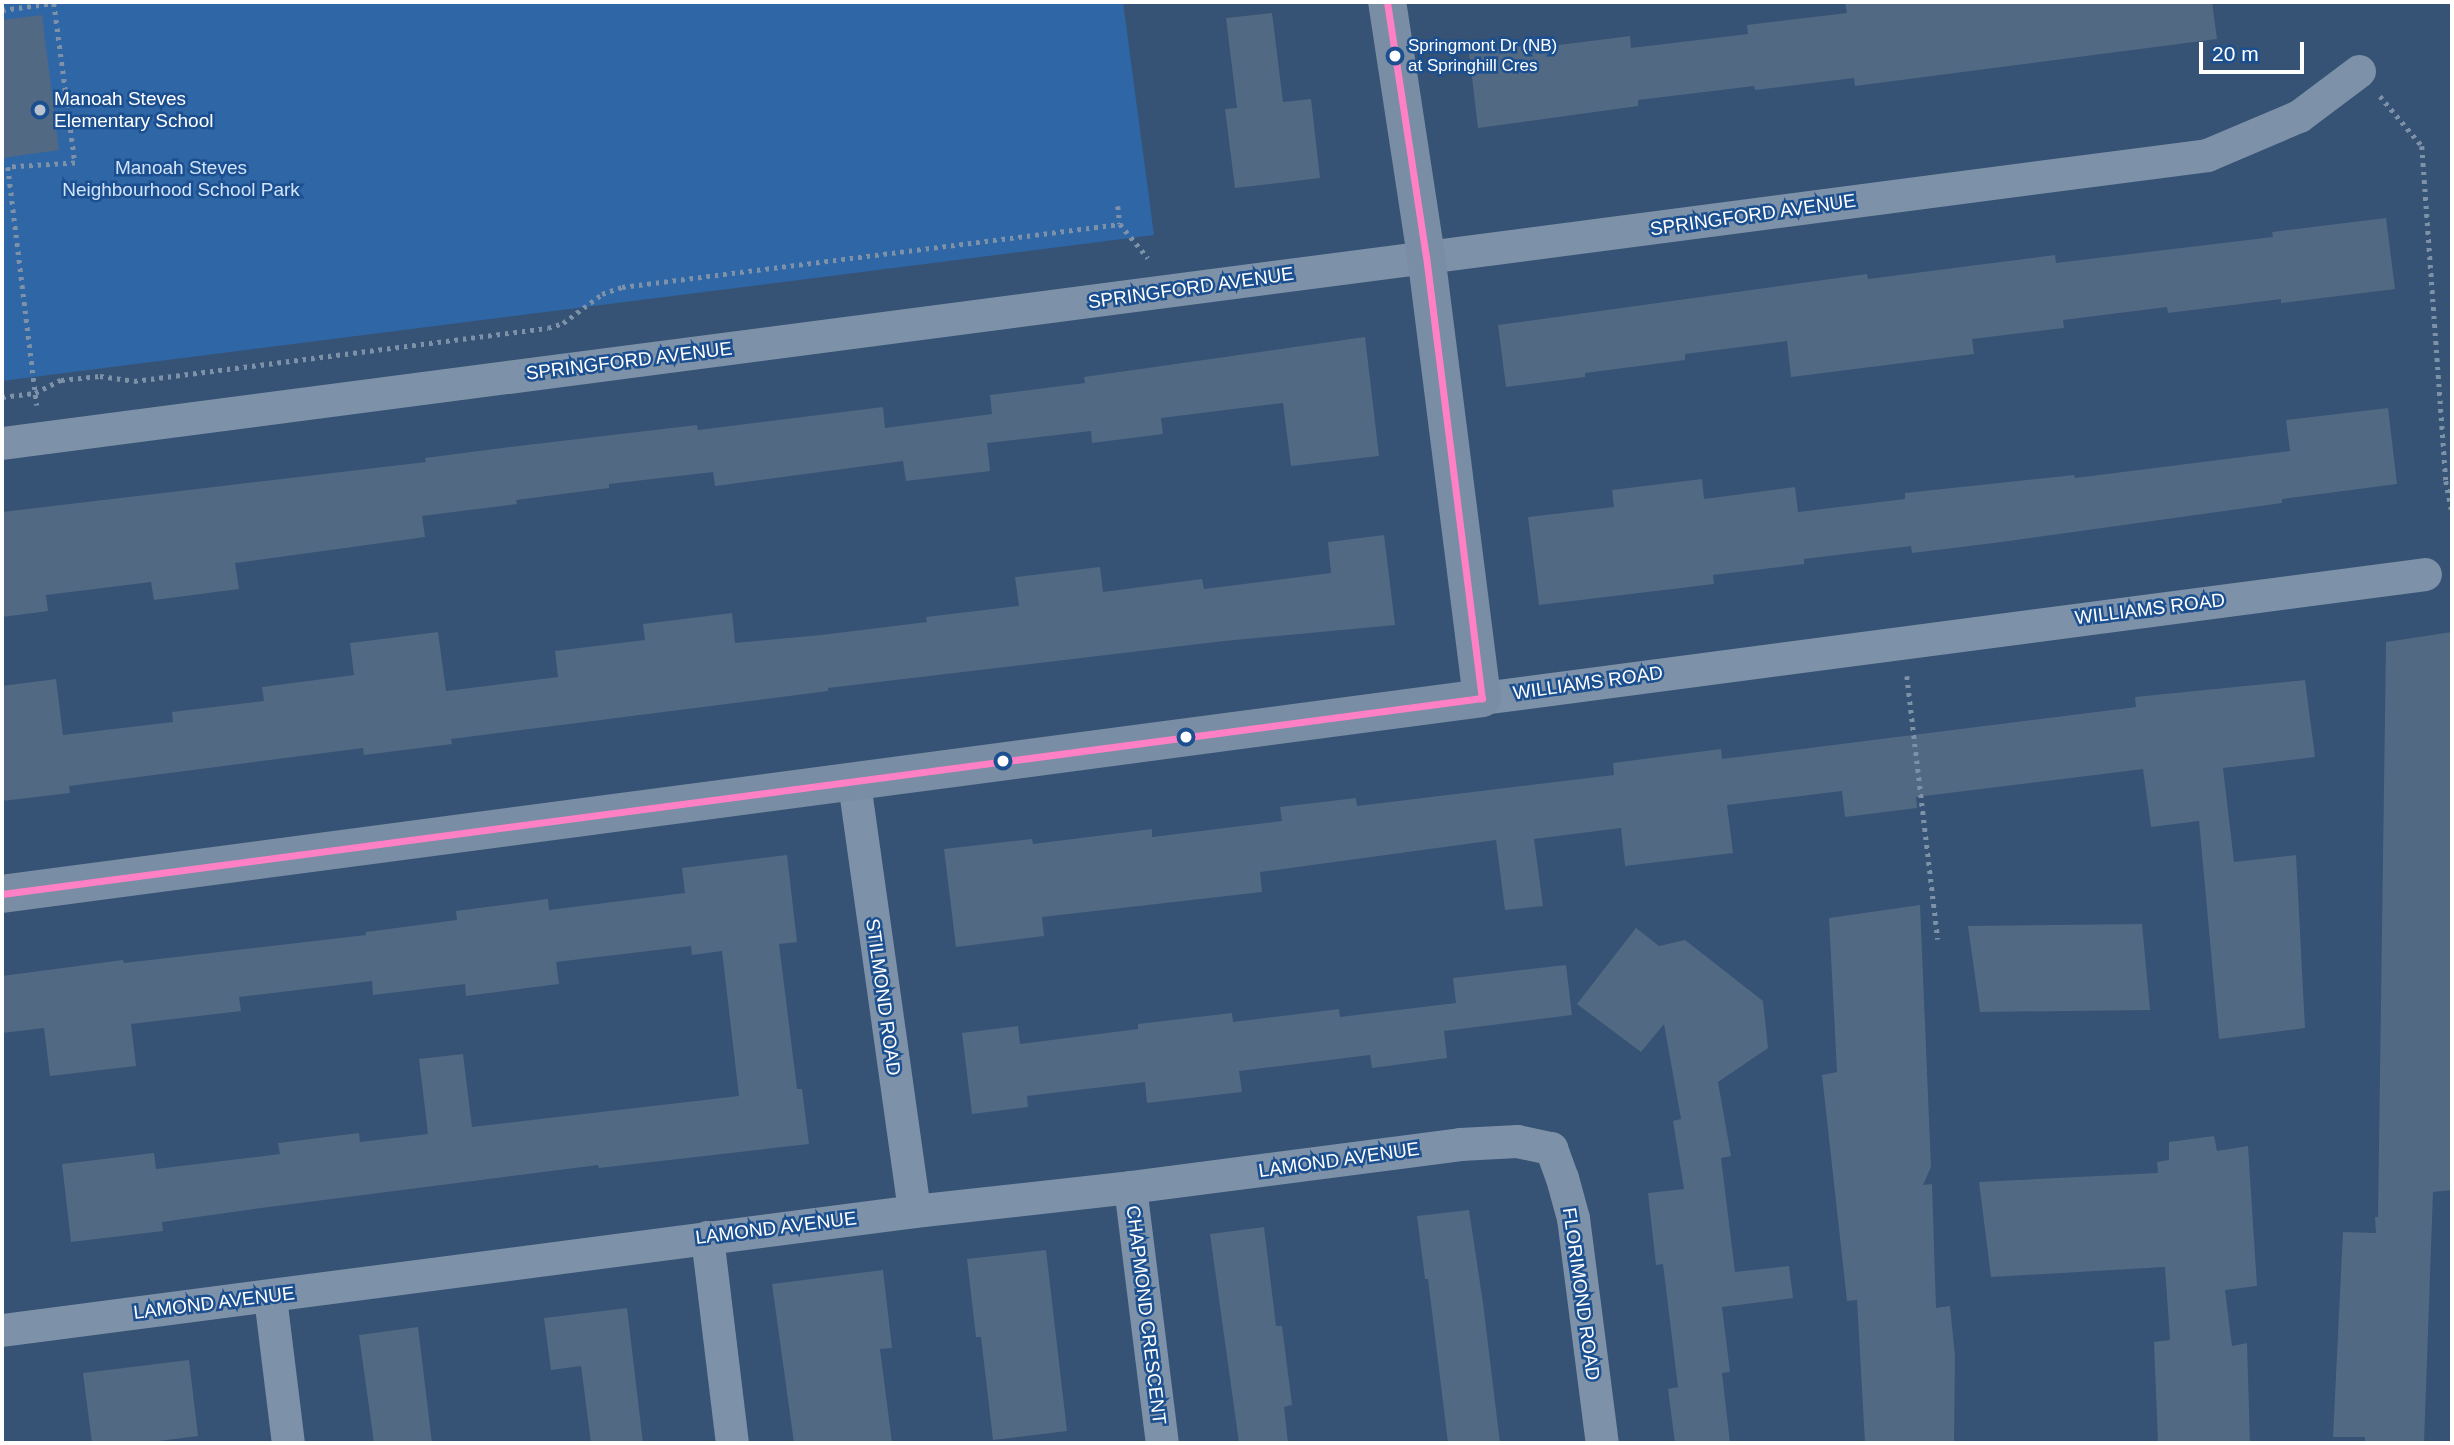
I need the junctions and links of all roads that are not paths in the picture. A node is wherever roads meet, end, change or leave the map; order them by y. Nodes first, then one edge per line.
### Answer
1 (1387, 2) edge
2 (2359, 71) road end
3 (1426, 256) junction
4 (2, 443) edge
5 (2425, 574) dead end
6 (1482, 698) junction
7 (854, 783) junction
8 (2, 894) edge
9 (1551, 1148) joint
10 (1130, 1187) junction
11 (914, 1211) junction
12 (707, 1237) junction
13 (270, 1297) junction
14 (2, 1330) edge
15 (288, 1443) edge
16 (732, 1443) edge
17 (1161, 1443) edge
18 (1602, 1443) edge

1 - 3 street
2 - 3 street, SPRINGFORD AVENUE
3 - 4 street, SPRINGFORD AVENUE
3 - 6 street
5 - 6 street, WILLIAMS ROAD
6 - 7 street, WILLIAMS ROAD
7 - 8 street, WILLIAMS ROAD
7 - 11 street, STILMOND ROAD
9 - 10 street, LAMOND AVENUE
9 - 18 street, FLORIMOND ROAD
10 - 11 street, LAMOND AVENUE
10 - 17 street, CHAPMOND CRESCENT
11 - 12 street, LAMOND AVENUE
12 - 13 street, LAMOND AVENUE
12 - 16 street
13 - 14 street, LAMOND AVENUE
13 - 15 street

